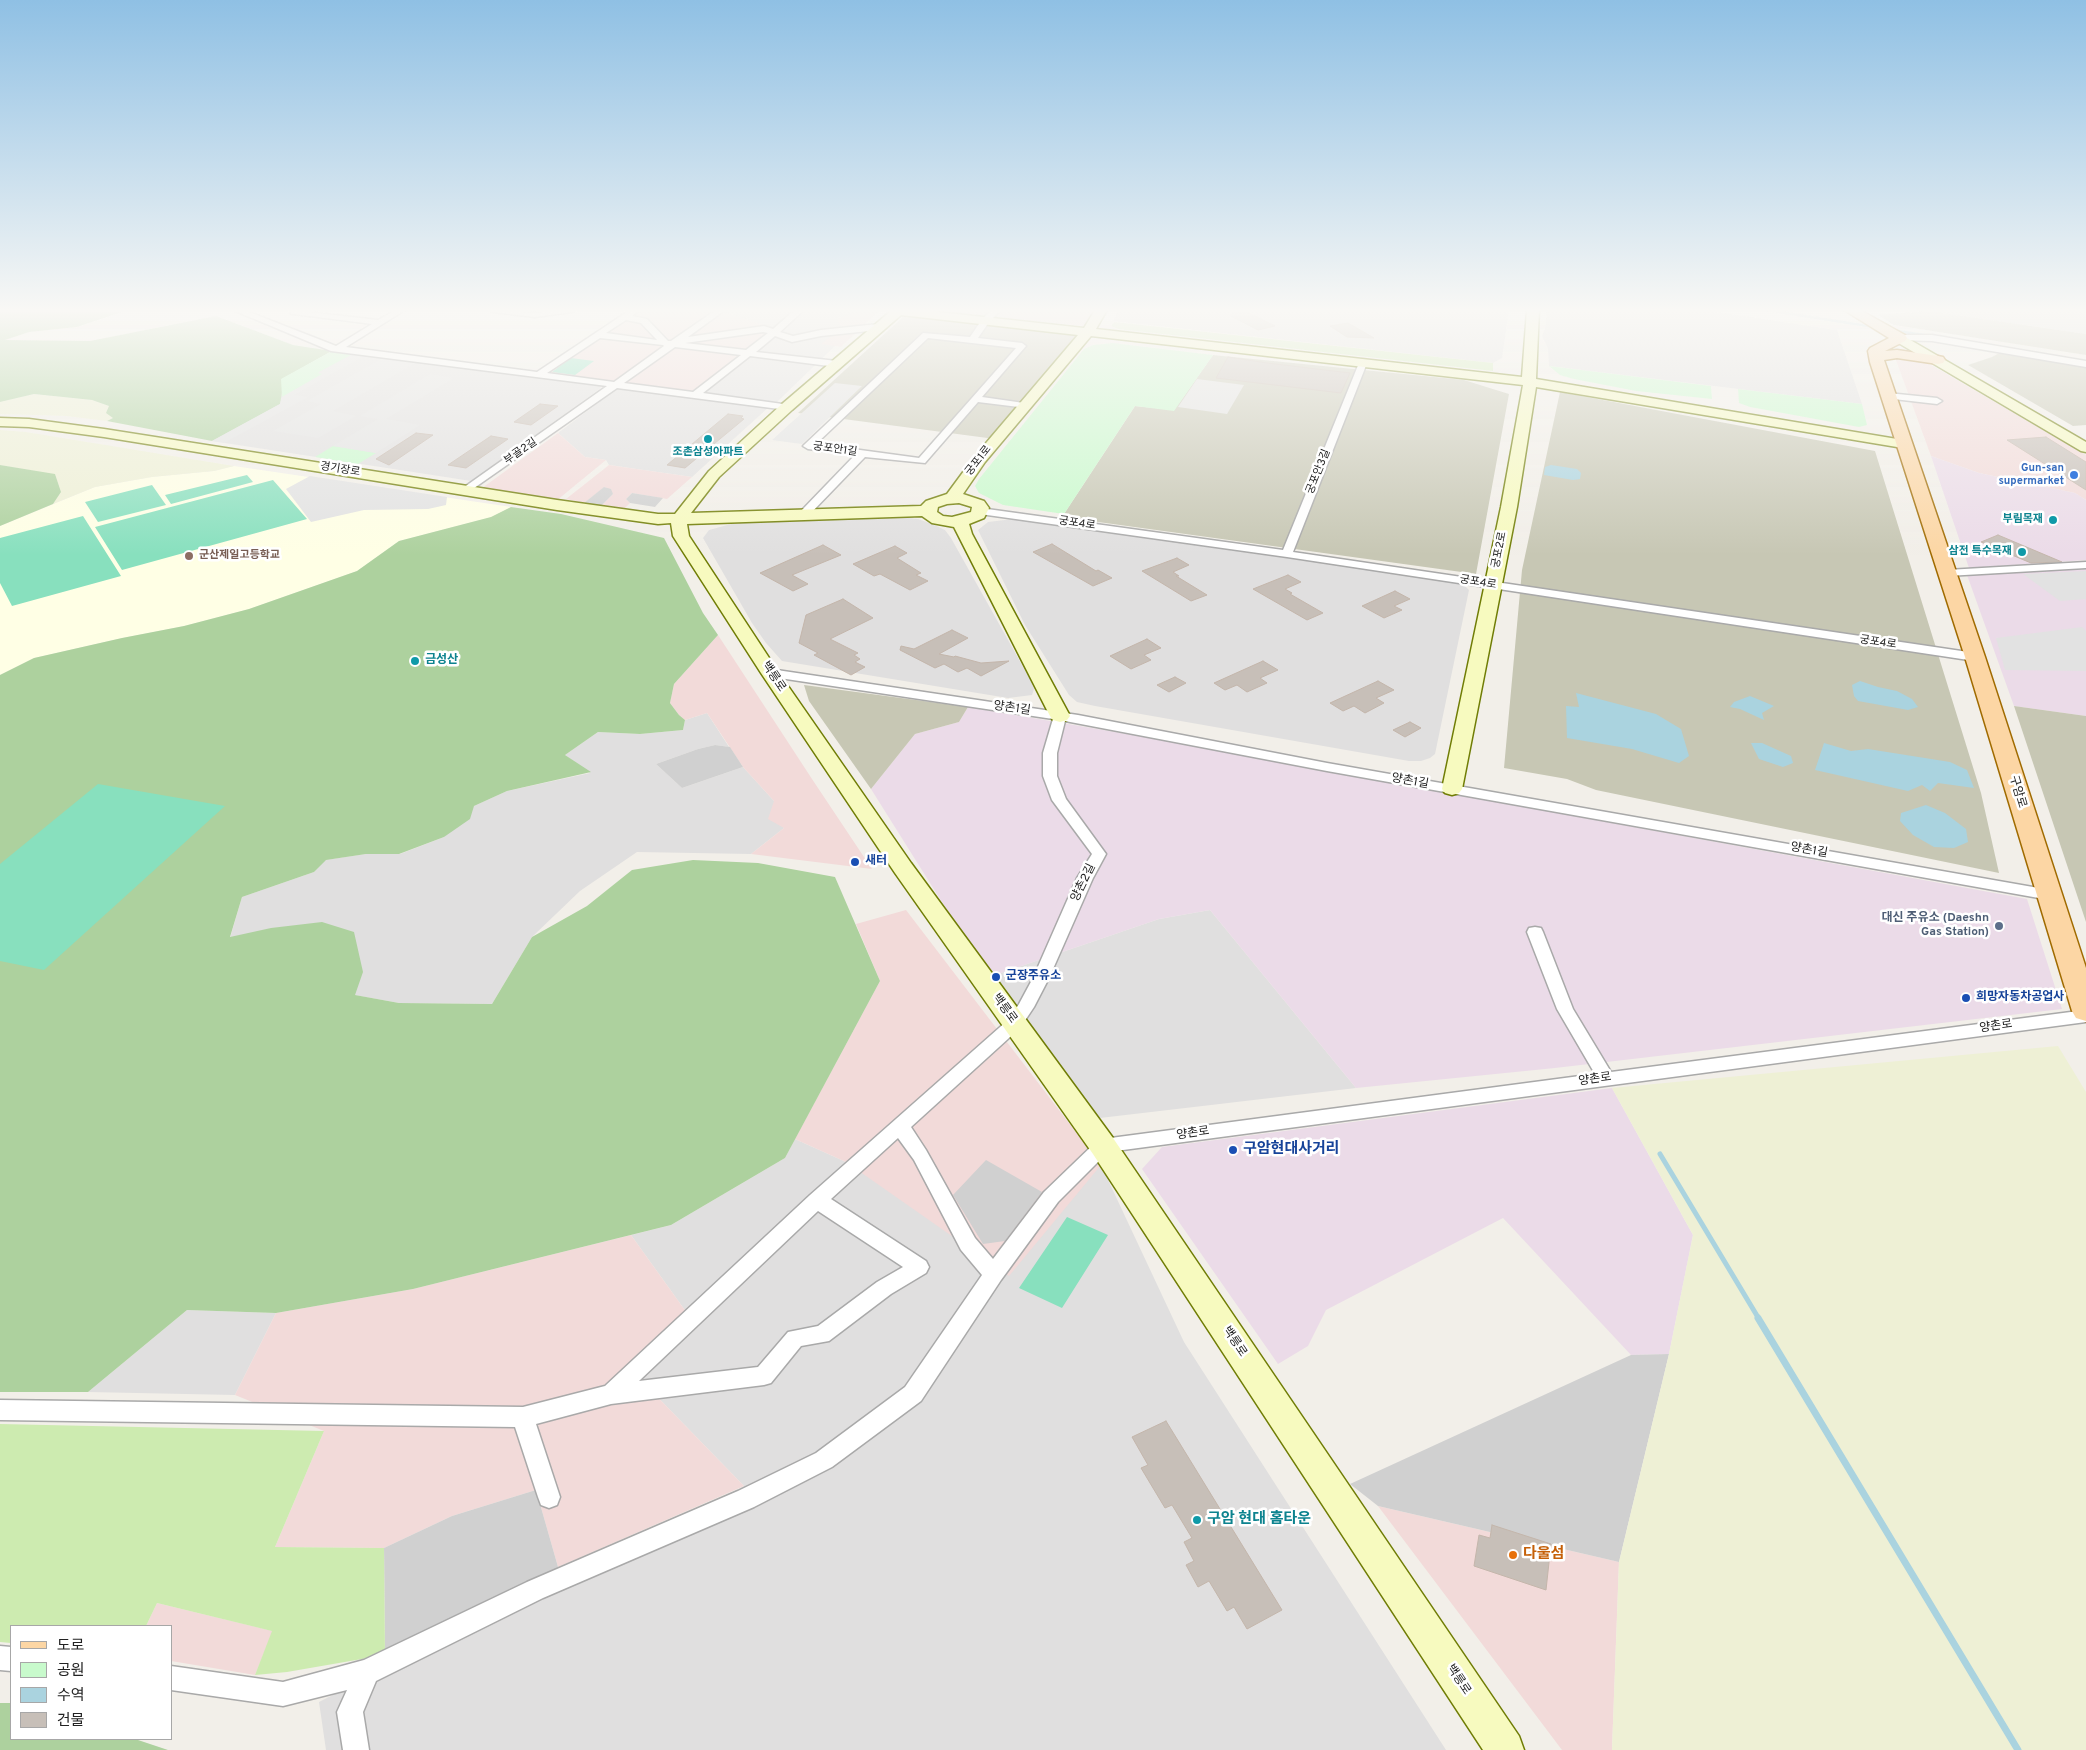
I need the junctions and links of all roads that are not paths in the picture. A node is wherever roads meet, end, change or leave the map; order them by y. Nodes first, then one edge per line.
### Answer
1 (607, 392) edge
2 (669, 392) edge
3 (699, 392) edge
4 (804, 392) edge
5 (866, 392) edge
6 (982, 392) edge
7 (1036, 392) edge
8 (1352, 392) edge
9 (1528, 392) edge
10 (1588, 392) edge
11 (1887, 392) edge
12 (1991, 392) edge
13 (695, 395) junction
14 (1888, 396) junction
15 (976, 399) junction
16 (1937, 401) dead end
17 (787, 406) junction
18 (1024, 406) junction
19 (0, 422) edge
20 (1903, 444) junction
21 (2086, 448) edge
22 (863, 454) junction
23 (707, 482) junction
24 (467, 490) junction
25 (952, 498) junction
26 (928, 511) junction
27 (980, 511) junction
28 (805, 513) junction
29 (642, 517) junction
30 (725, 517) junction
31 (684, 519) junction
32 (960, 522) junction
33 (1287, 554) junction
34 (2086, 565) edge
35 (1947, 573) junction
36 (1493, 586) junction
37 (1975, 657) junction
38 (770, 673) junction
39 (1060, 716) junction
40 (1452, 789) junction
41 (2050, 895) junction
42 (1535, 932) dead end
43 (2086, 1011) edge
44 (2086, 1016) edge
45 (1014, 1024) junction
46 (1606, 1079) junction
47 (900, 1126) junction
48 (1103, 1146) junction
49 (817, 1200) junction
50 (994, 1274) junction
51 (611, 1394) junction
52 (0, 1410) edge
53 (523, 1417) junction
54 (549, 1496) dead end
55 (368, 1672) junction
56 (172, 1678) edge
57 (356, 1750) edge
58 (1505, 1750) edge

1 - 24 street, 부골2길
2 - 13 street
3 - 13 street
4 - 17 street
5 - 22 street, 궁포안1길
6 - 15 street
7 - 18 street, 궁포1로
8 - 33 street, 궁포안3길
9 - 36 street, 궁포2로
10 - 20 street
11 - 14 main road, 구암로
12 - 21 street
13 - 17 street
14 - 16 street
14 - 20 main road, 구암로
15 - 18 street
15 - 22 street
17 - 23 street
18 - 25 street, 궁포1로
19 - 24 street, 경기장로
20 - 35 main road, 구암로
22 - 28 street, 궁포안1길
23 - 29 street
23 - 31 street
24 - 29 street, 경기장로
25 - 26 street
25 - 27 street
26 - 28 street
26 - 32 street
27 - 32 street
27 - 33 street, 궁포4로
28 - 30 street
29 - 31 street
30 - 31 street
30 - 31 street
31 - 38 street, 백릉로
32 - 39 street
33 - 36 street, 궁포4로
34 - 35 street
35 - 37 main road, 구암로
36 - 37 street, 궁포4로
36 - 40 street, 궁포2로
37 - 41 main road, 구암로
38 - 39 street, 양촌1길
38 - 45 street, 백릉로
39 - 40 street, 양촌1길
39 - 45 street, 양촌2길
40 - 41 street, 양촌1길
41 - 43 main road, 구암로
42 - 46 street
44 - 46 street, 양촌로
45 - 47 street
45 - 48 street, 백릉로
46 - 48 street, 양촌로
47 - 49 street
47 - 50 street
48 - 50 street
48 - 58 street, 백릉로
49 - 51 street
49 - 51 street
50 - 55 street
51 - 53 street
52 - 53 street
53 - 54 street
55 - 56 street
55 - 57 street

